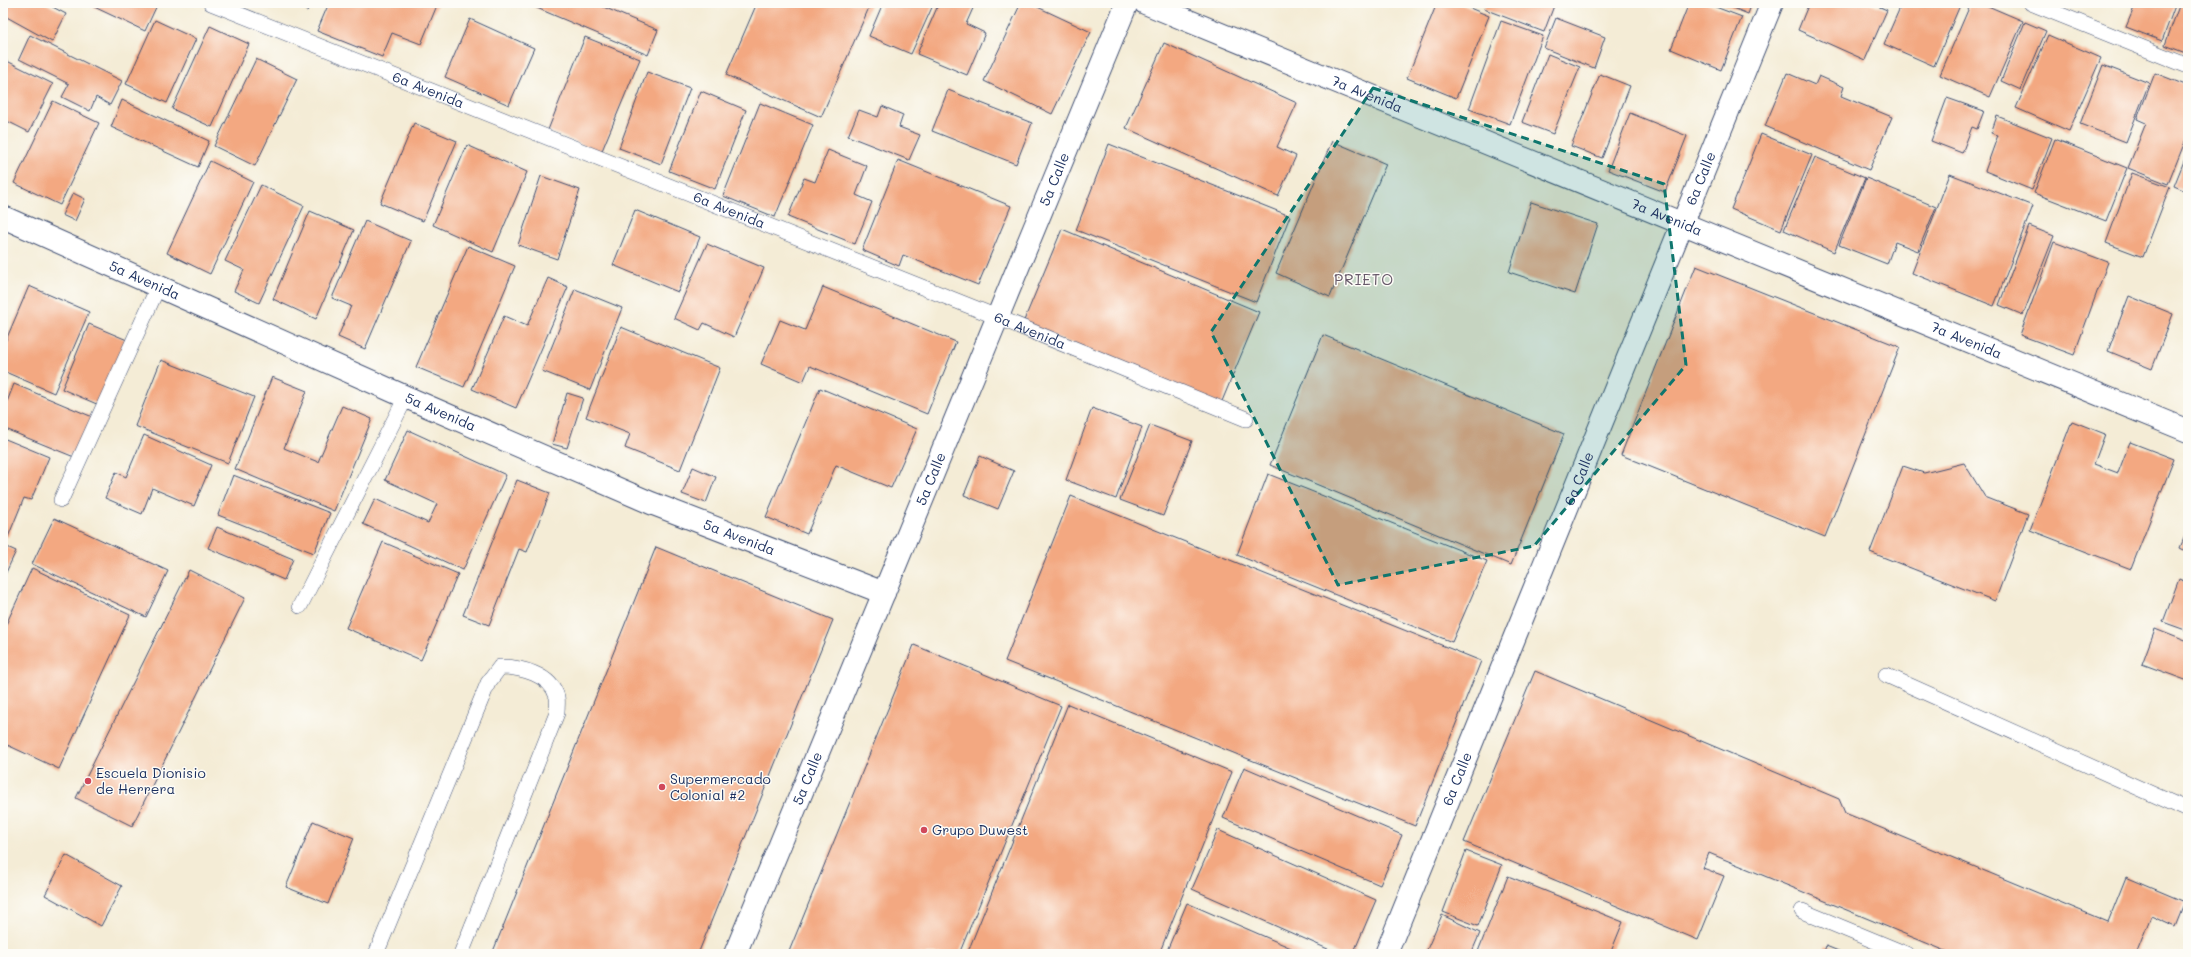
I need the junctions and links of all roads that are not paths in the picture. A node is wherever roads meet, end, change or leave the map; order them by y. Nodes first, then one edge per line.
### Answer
1 (211, 3) edge
2 (1126, 3) edge
3 (1145, 3) edge
4 (1772, 3) edge
5 (2031, 3) edge
6 (2188, 66) edge
7 (3, 217) edge
8 (1683, 224) junction
9 (158, 287) junction
10 (997, 317) junction
11 (406, 397) junction
12 (1246, 419) dead end
13 (2188, 431) edge
14 (61, 500) dead end
15 (884, 593) junction
16 (300, 606) dead end
17 (1886, 675) dead end
18 (2188, 810) edge
19 (1802, 911) dead end
20 (376, 954) edge
21 (461, 954) edge
22 (735, 954) edge
23 (1386, 954) edge
24 (1906, 954) edge

1 - 10 lane, 6a Avenida
2 - 10 street, 5a Calle
3 - 8 street, 7a Avenida
4 - 8 street, 6a Calle
5 - 6 lane
7 - 9 street, 5a Avenida
8 - 13 street, 7a Avenida
8 - 23 street, 6a Calle
9 - 11 street, 5a Avenida
9 - 14 lane
10 - 12 lane, 6a Avenida
10 - 15 street, 5a Calle
11 - 15 street, 5a Avenida
11 - 16 lane
15 - 22 street, 5a Calle
17 - 18 lane
19 - 24 lane
20 - 21 lane

